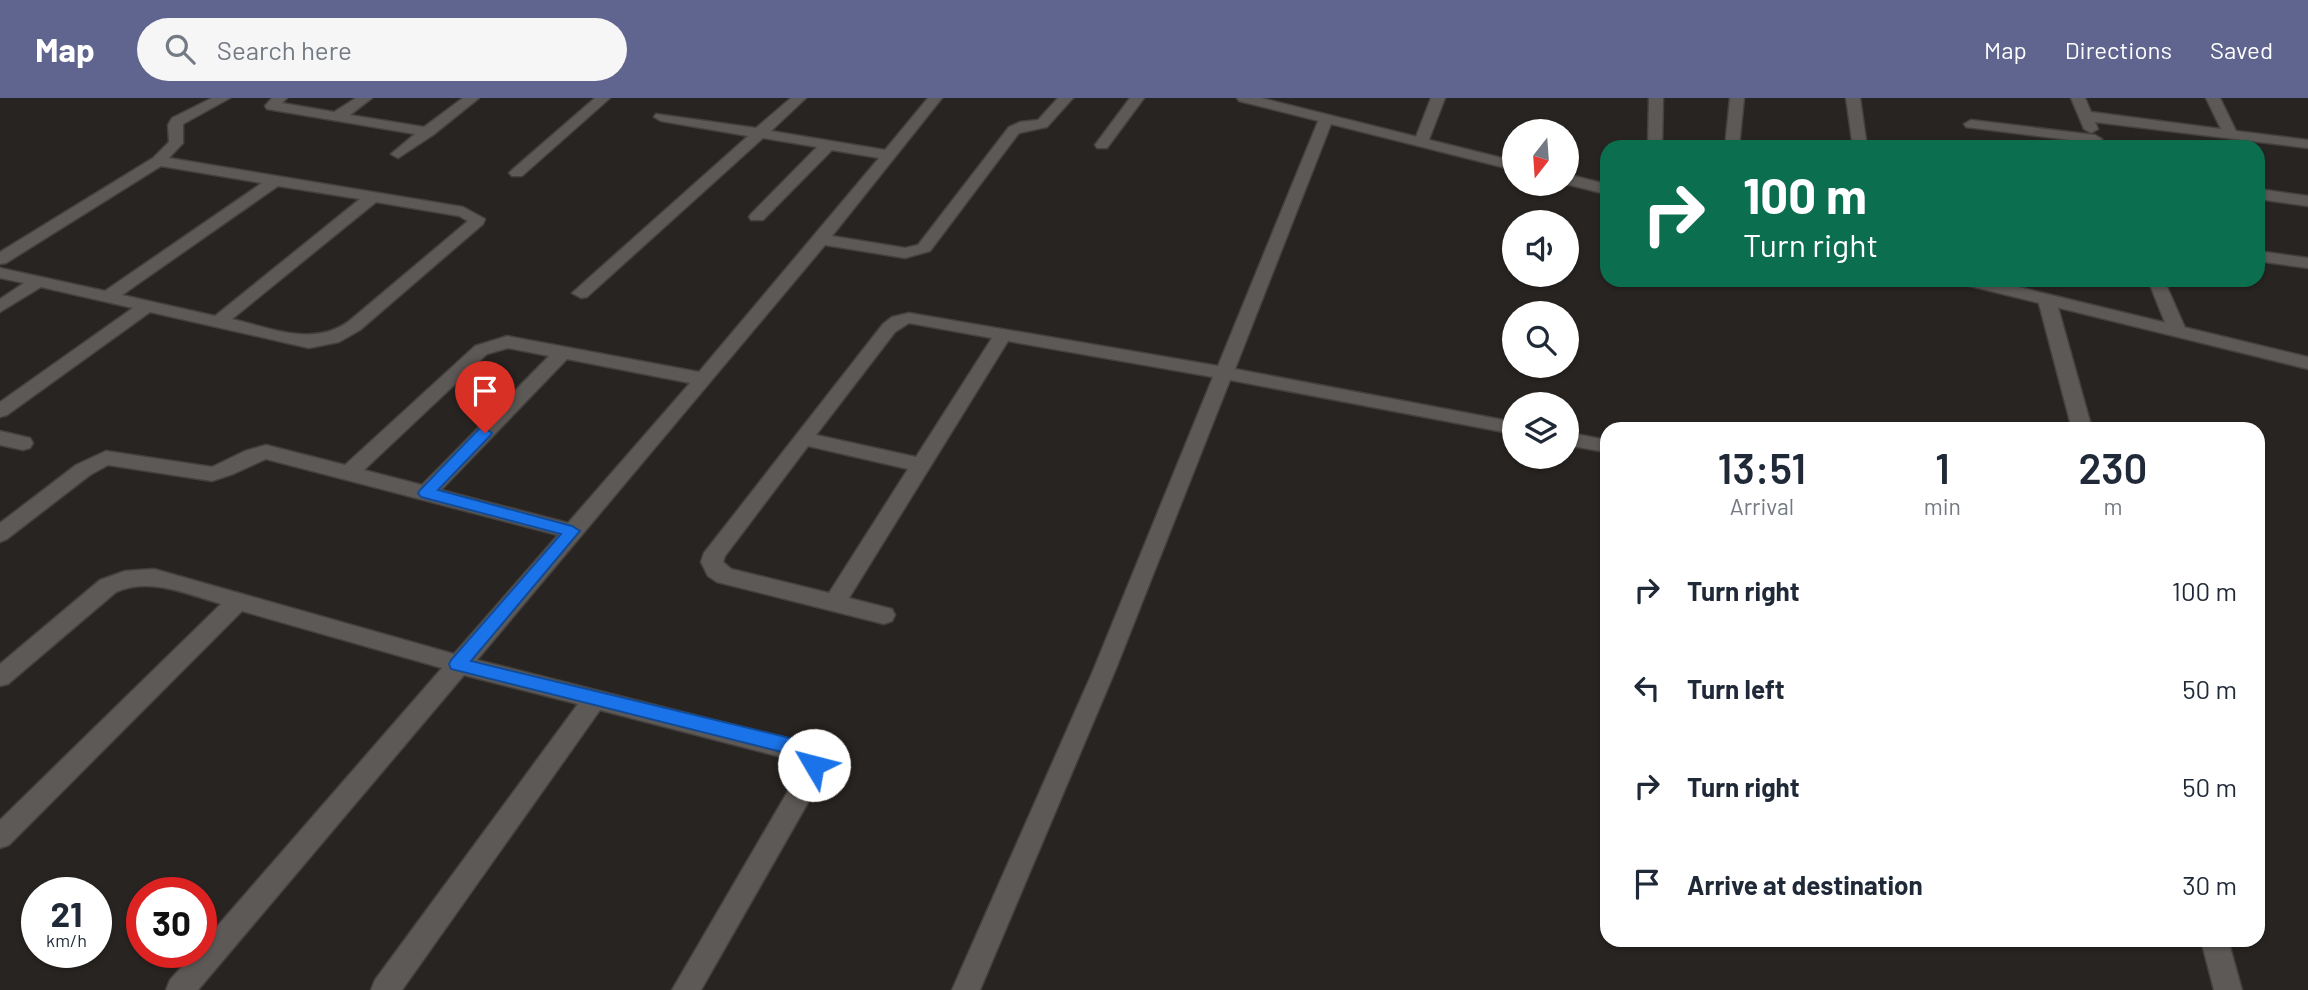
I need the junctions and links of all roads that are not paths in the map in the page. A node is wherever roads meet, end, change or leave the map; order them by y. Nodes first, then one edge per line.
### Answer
1 (223, 98) edge
2 (280, 98) edge
3 (365, 98) edge
4 (472, 98) edge
5 (603, 98) edge
6 (799, 98) edge
7 (935, 98) edge
8 (1066, 98) edge
9 (1137, 98) edge
10 (1244, 98) edge
11 (1438, 98) edge
12 (1656, 98) edge
13 (1737, 98) edge
14 (1853, 98) edge
15 (2078, 98) edge
16 (2213, 98) edge
17 (2085, 116) junction
18 (661, 117) dead end
19 (335, 118) junction
20 (1326, 118) junction
21 (1971, 124) dead end
22 (428, 132) junction
23 (762, 133) junction
24 (2231, 135) junction
25 (1656, 140) edge
26 (1733, 140) edge
27 (1859, 140) edge
28 (2077, 140) edge
29 (2096, 140) edge
30 (1420, 142) junction
31 (829, 144) junction
32 (2308, 144) edge
33 (1102, 145) dead end
34 (398, 154) dead end
35 (889, 155) junction
36 (158, 161) junction
37 (1502, 163) edge
38 (517, 173) dead end
39 (275, 181) junction
40 (1579, 182) edge
41 (1600, 188) edge
42 (2265, 195) edge
43 (373, 197) junction
44 (2308, 201) edge
45 (757, 216) dead end
46 (821, 239) junction
47 (2265, 257) edge
48 (0, 259) edge
49 (2308, 263) edge
50 (0, 273) edge
51 (39, 281) junction
52 (1996, 287) edge
53 (2159, 287) edge
54 (581, 293) dead end
55 (108, 297) junction
56 (2047, 300) junction
57 (147, 306) junction
58 (0, 307) edge
59 (218, 322) junction
60 (2177, 330) junction
61 (1004, 333) junction
62 (563, 352) junction
63 (2308, 363) edge
64 (1225, 373) junction
65 (703, 379) junction
66 (0, 411) edge
67 (2080, 422) edge
68 (1502, 426) edge
69 (0, 438) edge
70 (804, 439) junction
71 (1579, 441) edge
72 (23, 443) dead end
73 (1600, 445) edge
74 (919, 465) junction
75 (349, 472) junction
76 (426, 493) junction
77 (572, 531) junction
78 (0, 534) edge
79 (237, 601) junction
80 (834, 603) junction
81 (884, 615) dead end
82 (458, 664) junction
83 (0, 677) edge
84 (595, 699) junction
85 (0, 837) edge
86 (2217, 947) edge
87 (180, 990) edge
88 (385, 990) edge
89 (685, 990) edge
90 (966, 990) edge
91 (2228, 990) edge

1 - 36 street
2 - 19 street
3 - 19 street
4 - 22 street
5 - 38 street
6 - 23 street
7 - 35 street
8 - 46 street
9 - 33 street
10 - 20 street
11 - 30 street
12 - 25 street
13 - 26 street
14 - 27 street
15 - 17 street
16 - 24 street
17 - 24 street
17 - 29 street
18 - 23 street
19 - 22 street
20 - 30 street
20 - 64 street
21 - 28 street
22 - 34 street
23 - 31 street
23 - 54 street
24 - 32 street
30 - 37 street
31 - 35 street
31 - 45 street
35 - 46 street
36 - 39 street
36 - 48 street
39 - 43 street
39 - 55 street
40 - 41 street
42 - 44 street
43 - 59 street
43 - 59 street
46 - 65 street
47 - 49 street
50 - 51 street
51 - 55 street
51 - 58 street
52 - 56 street
53 - 60 street
55 - 57 street
56 - 60 street
56 - 67 street
57 - 59 street
57 - 66 street
60 - 63 street
61 - 64 street
61 - 70 street
61 - 74 street
62 - 65 street
62 - 75 street
62 - 76 street
64 - 68 street
64 - 90 street
65 - 77 street
69 - 72 street
70 - 74 street
70 - 80 street
71 - 73 street
74 - 80 street
75 - 76 street
75 - 78 street
76 - 77 street
77 - 82 street
79 - 82 street
79 - 83 street
79 - 85 street
80 - 81 street
82 - 84 street
82 - 87 street
84 - 88 street
84 - 89 street
86 - 91 street

